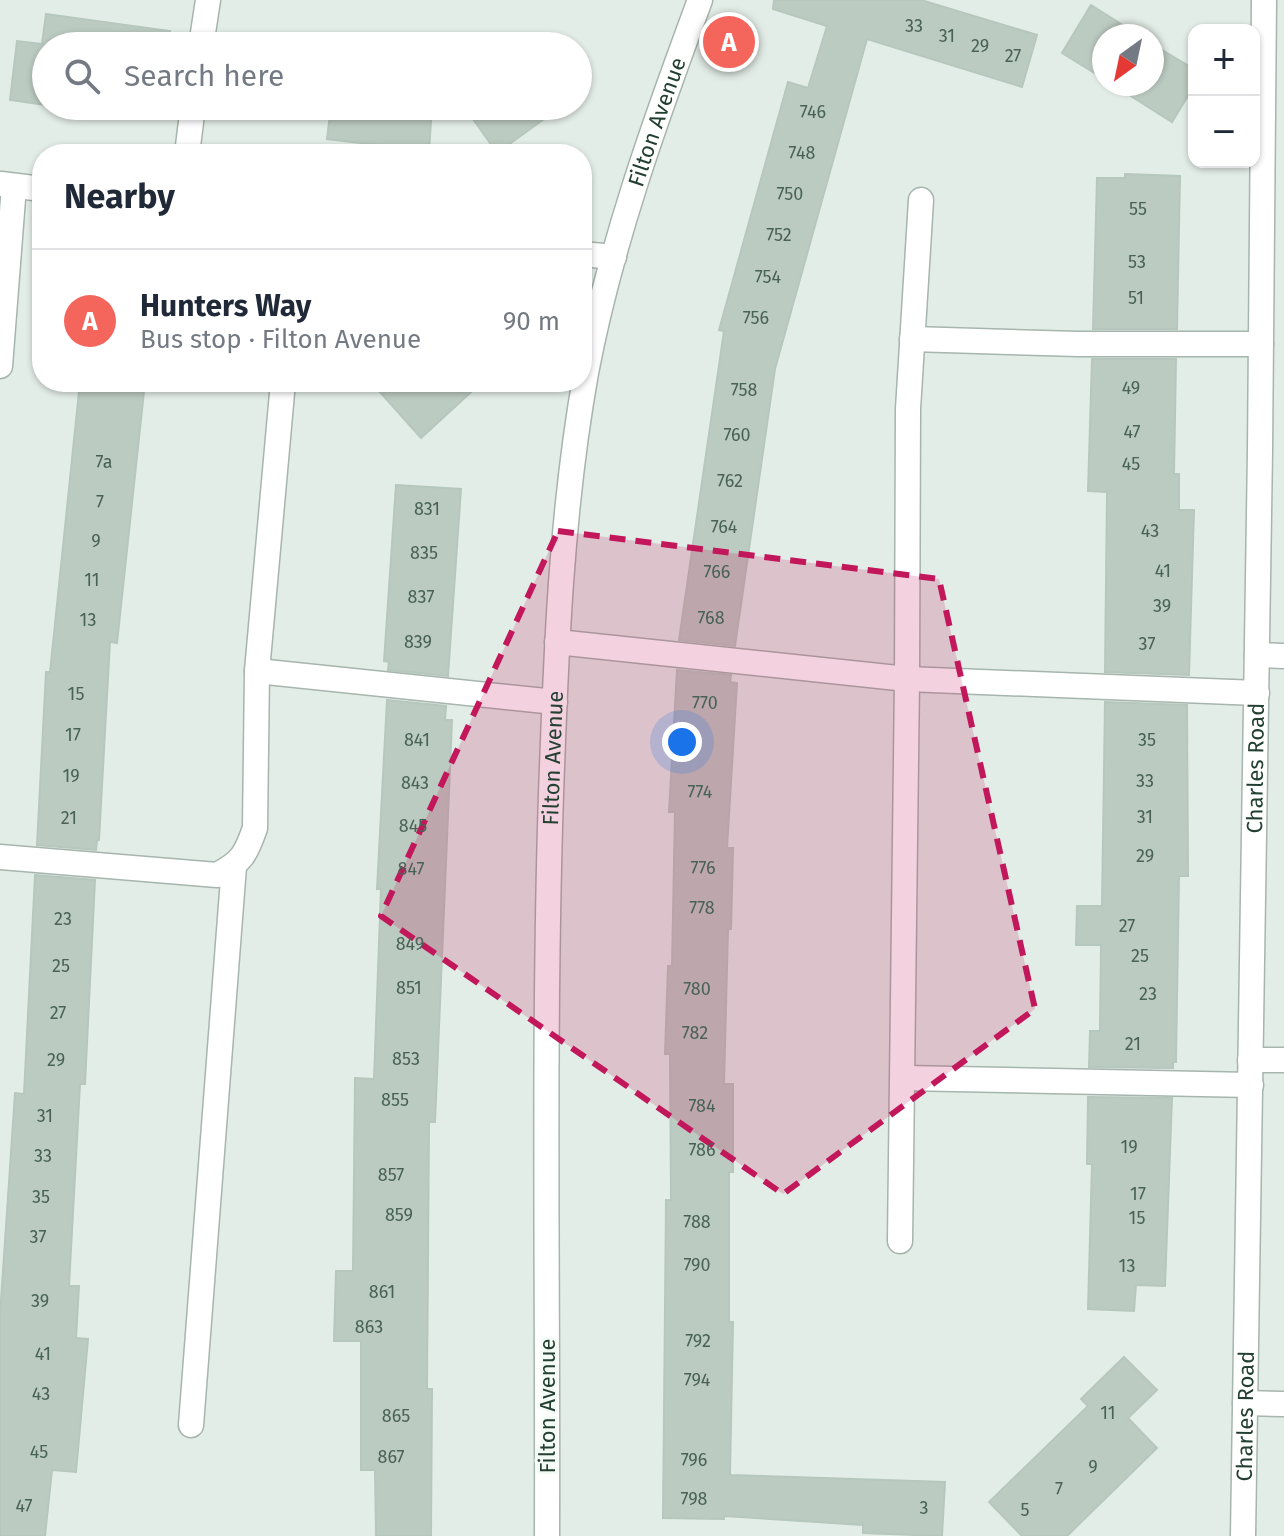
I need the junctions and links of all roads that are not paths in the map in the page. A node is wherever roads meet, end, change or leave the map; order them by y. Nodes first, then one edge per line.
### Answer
1 (208, 0) edge
2 (700, 0) edge
3 (1264, 0) edge
4 (203, 32) edge
5 (191, 120) edge
6 (188, 144) edge
7 (7, 185) edge
8 (32, 188) edge
9 (921, 200) dead end
10 (592, 255) edge
11 (614, 257) junction
12 (912, 339) junction
13 (1261, 344) junction
14 (592, 350) edge
15 (0, 366) edge
16 (282, 392) edge
17 (584, 392) edge
18 (1272, 450) edge
19 (557, 642) junction
20 (1257, 655) junction
21 (1284, 656) edge
22 (257, 671) junction
23 (907, 679) junction
24 (1257, 693) junction
25 (555, 702) junction
26 (0, 857) edge
27 (234, 866) junction
28 (1250, 1060) junction
29 (1284, 1060) edge
30 (904, 1078) junction
31 (1251, 1085) junction
32 (900, 1241) dead end
33 (1245, 1403) junction
34 (1284, 1404) edge
35 (191, 1425) dead end
36 (547, 1536) edge
37 (1243, 1536) edge

1 - 4 street
2 - 11 street, Filton Avenue
3 - 13 street, Charles Road
5 - 6 street
7 - 8 street
7 - 15 street
9 - 12 street
10 - 11 street
11 - 14 street, Filton Avenue
12 - 13 street
12 - 23 street
13 - 18 street, Charles Road
16 - 22 street
17 - 19 street, Filton Avenue
18 - 20 street, Charles Road
19 - 23 street
19 - 25 street, Filton Avenue
20 - 21 street
20 - 24 street, Charles Road
22 - 25 street
22 - 27 street
23 - 24 street
23 - 30 street
24 - 28 street, Charles Road
25 - 36 street, Filton Avenue
26 - 27 street
27 - 35 street
28 - 29 street
28 - 31 street, Charles Road
30 - 31 street
30 - 32 street
31 - 33 street, Charles Road
33 - 34 street
33 - 37 street, Charles Road

